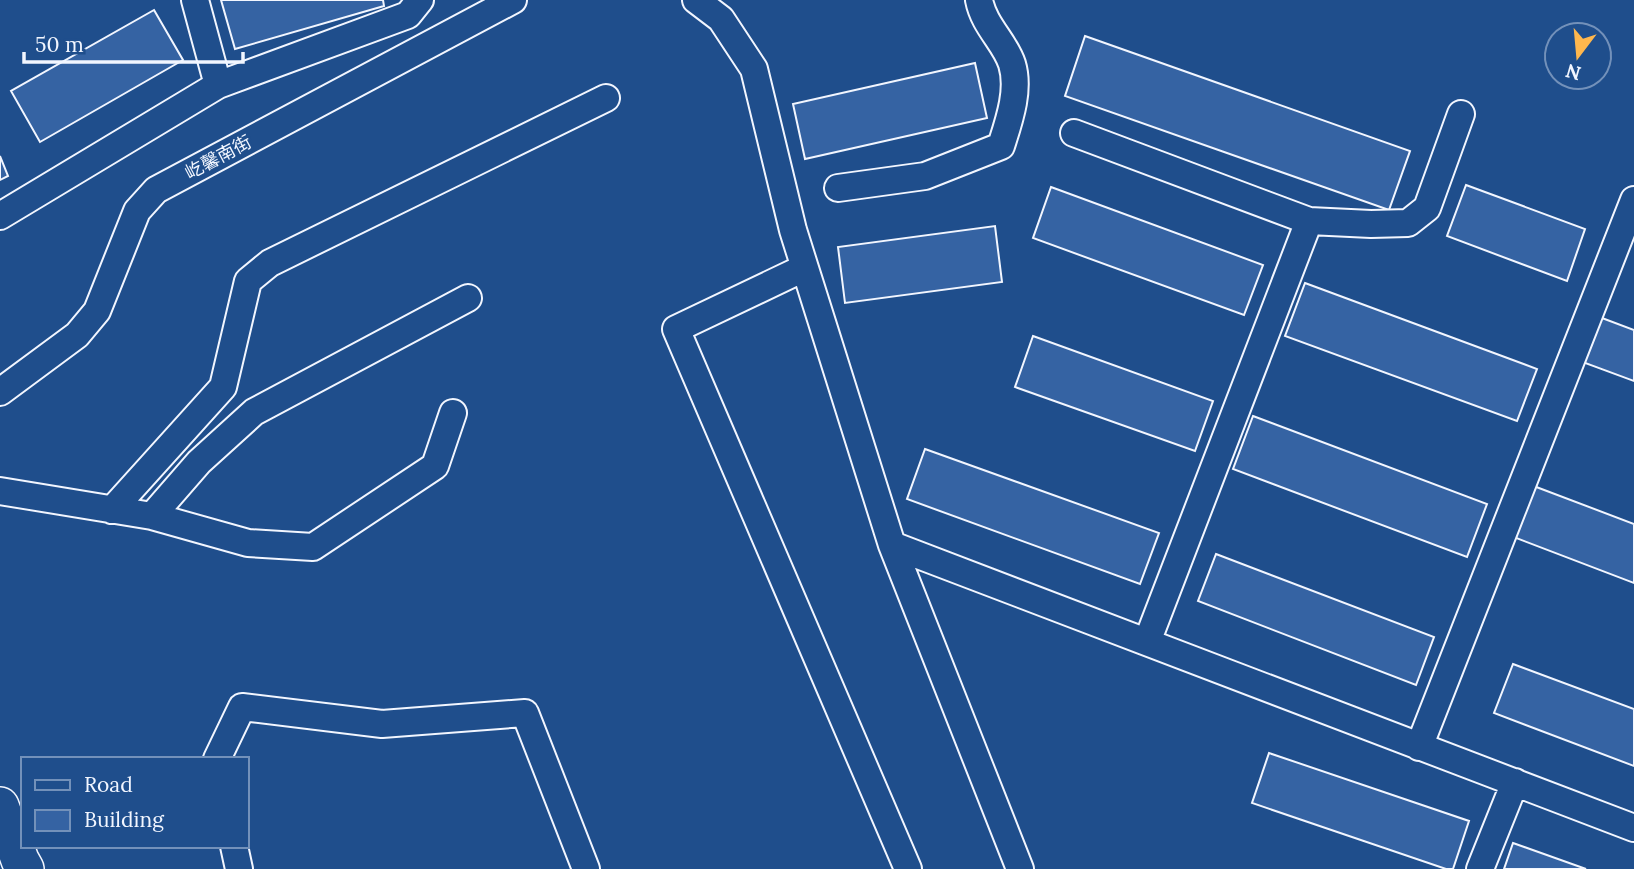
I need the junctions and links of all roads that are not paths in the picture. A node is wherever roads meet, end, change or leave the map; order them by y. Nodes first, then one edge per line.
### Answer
1 (195, 0) edge
2 (419, 0) edge
3 (513, 0) edge
4 (696, 0) edge
5 (979, 0) edge
6 (218, 85) junction
7 (606, 98) dead end
8 (1461, 114) dead end
9 (1074, 133) dead end
10 (838, 188) dead end
11 (1634, 200) edge
12 (0, 216) edge
13 (1309, 221) junction
14 (804, 268) junction
15 (468, 298) dead end
16 (0, 392) edge
17 (453, 413) dead end
18 (0, 491) edge
19 (112, 510) junction
20 (152, 516) junction
21 (892, 545) junction
22 (1147, 642) junction
23 (1419, 747) junction
24 (218, 757) edge
25 (1515, 782) junction
26 (0, 806) edge
27 (1634, 828) edge
28 (234, 848) edge
29 (25, 869) edge
30 (239, 869) edge
31 (586, 869) edge
32 (908, 869) edge
33 (1020, 869) edge
34 (1480, 869) edge

1 - 6 street
2 - 6 street
3 - 16 street, 屹馨南街
4 - 14 street
5 - 10 street
6 - 12 street
7 - 19 street
8 - 13 street
9 - 13 street
11 - 23 street
13 - 22 street
14 - 21 street
14 - 32 street
15 - 20 street
17 - 20 street
18 - 19 street
19 - 20 street
21 - 22 street
21 - 33 street
22 - 23 street
23 - 25 street
24 - 31 street
25 - 27 street
25 - 34 street
26 - 29 street
28 - 30 street

